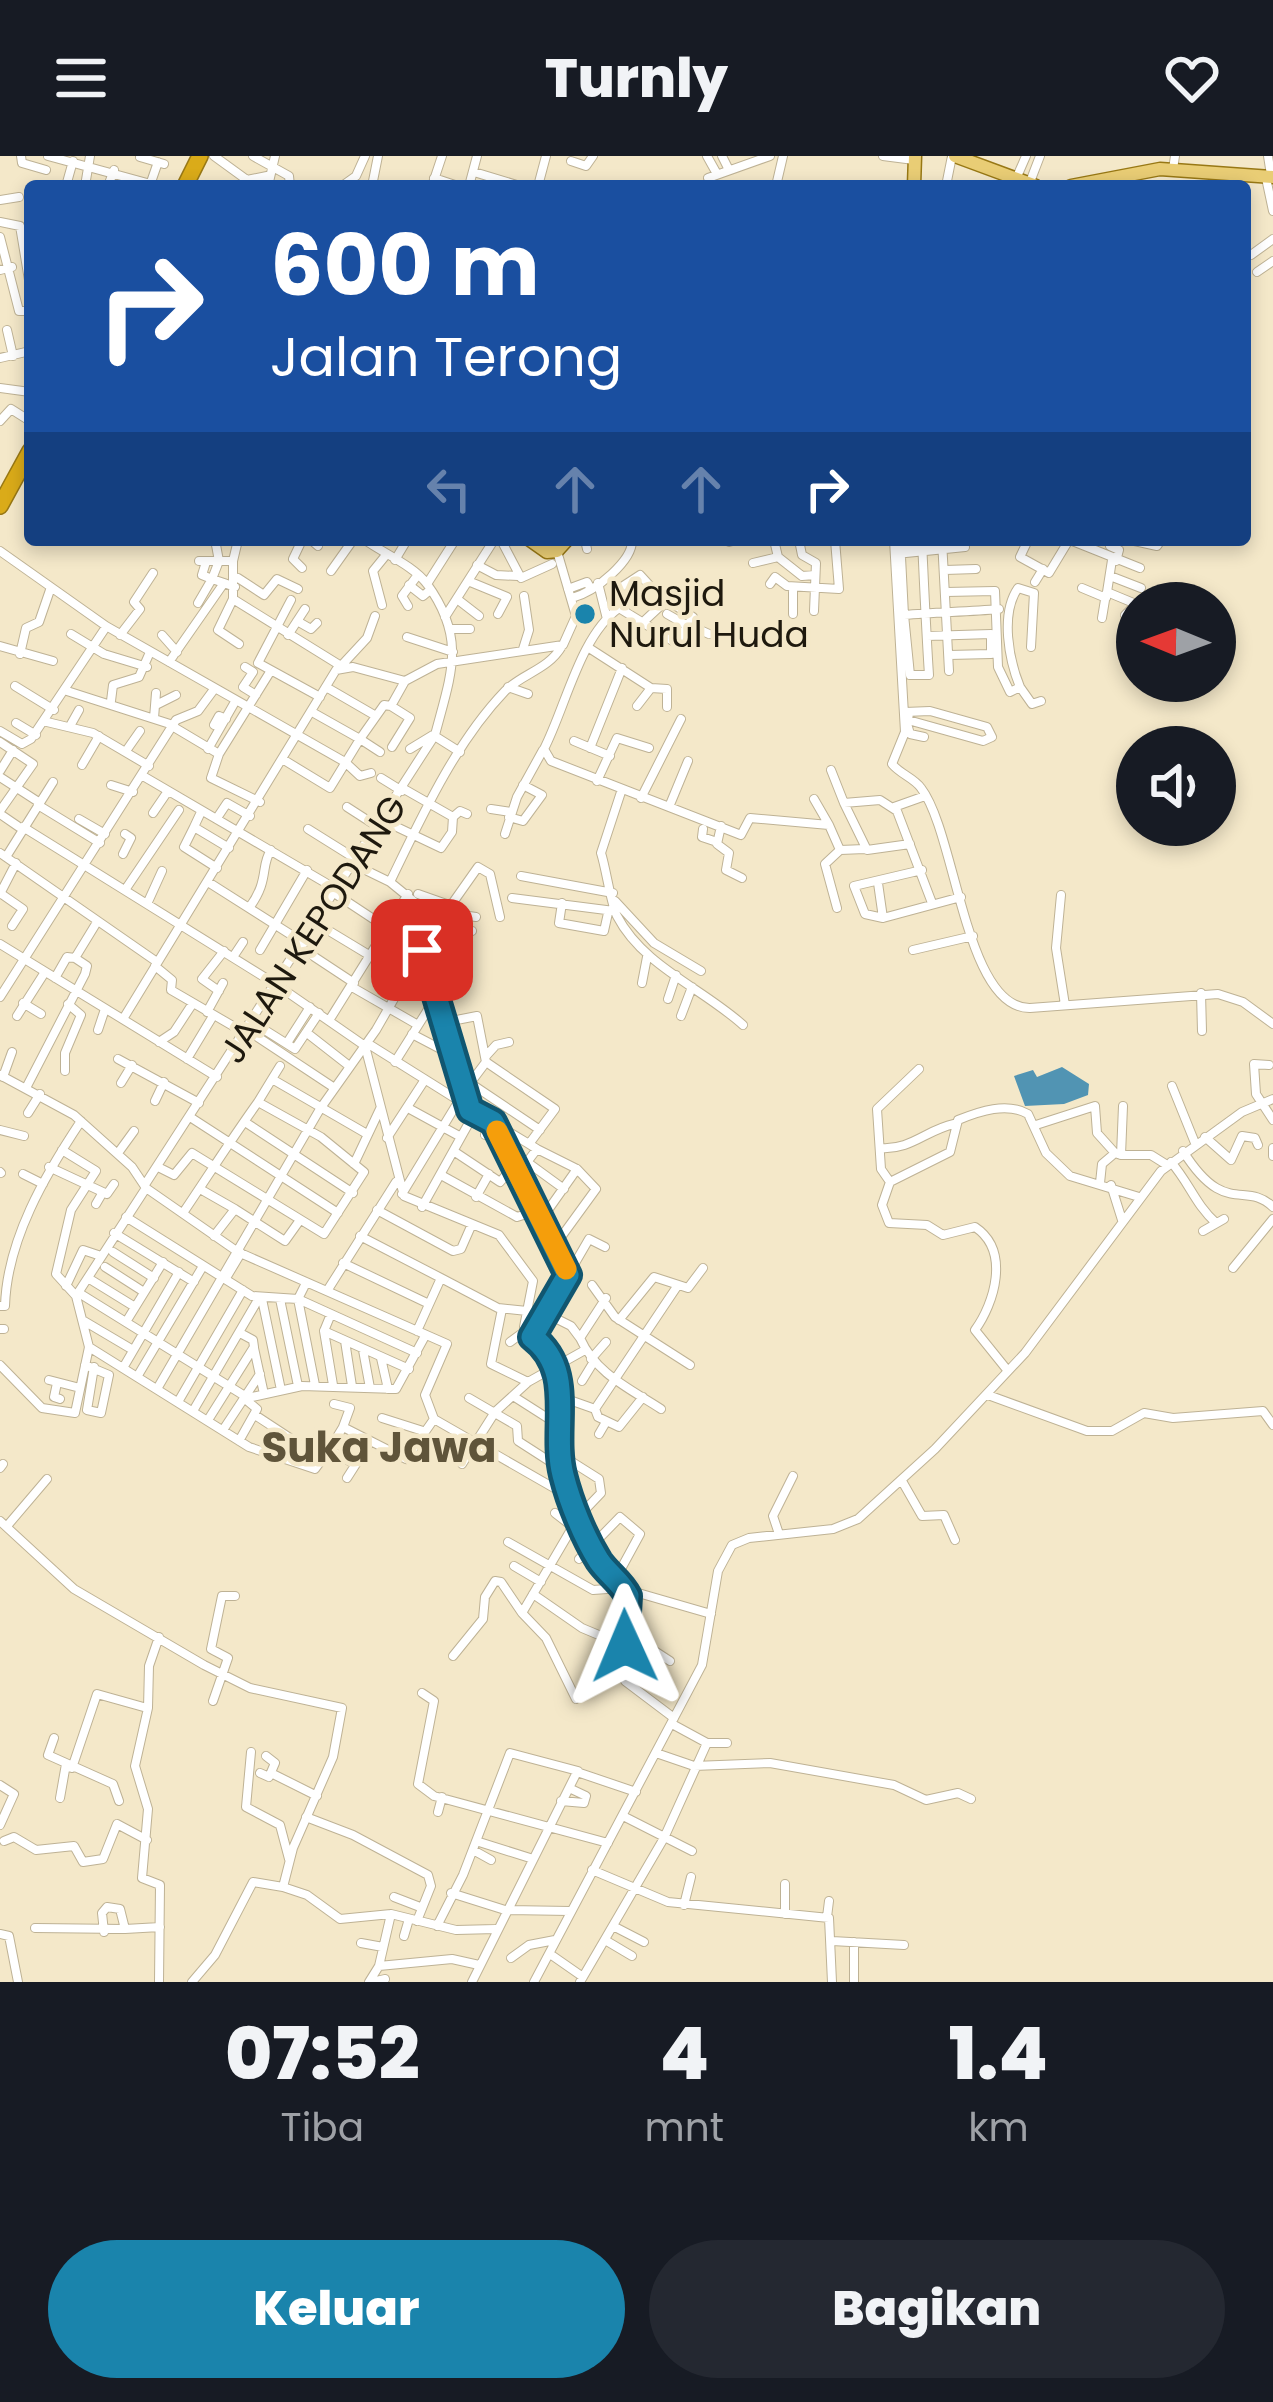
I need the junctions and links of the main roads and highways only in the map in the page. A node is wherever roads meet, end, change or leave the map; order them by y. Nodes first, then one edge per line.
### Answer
1 (953, 156) edge
2 (1174, 162) edge
3 (1270, 177) edge
4 (1019, 180) edge
5 (1097, 180) edge
6 (1231, 180) edge
7 (24, 462) edge
8 (0, 506) edge
9 (536, 546) edge
10 (558, 552) edge

1 - 4 main road
2 - 5 main road
2 - 6 main road
3 - 6 main road
7 - 8 highway
9 - 10 main road

